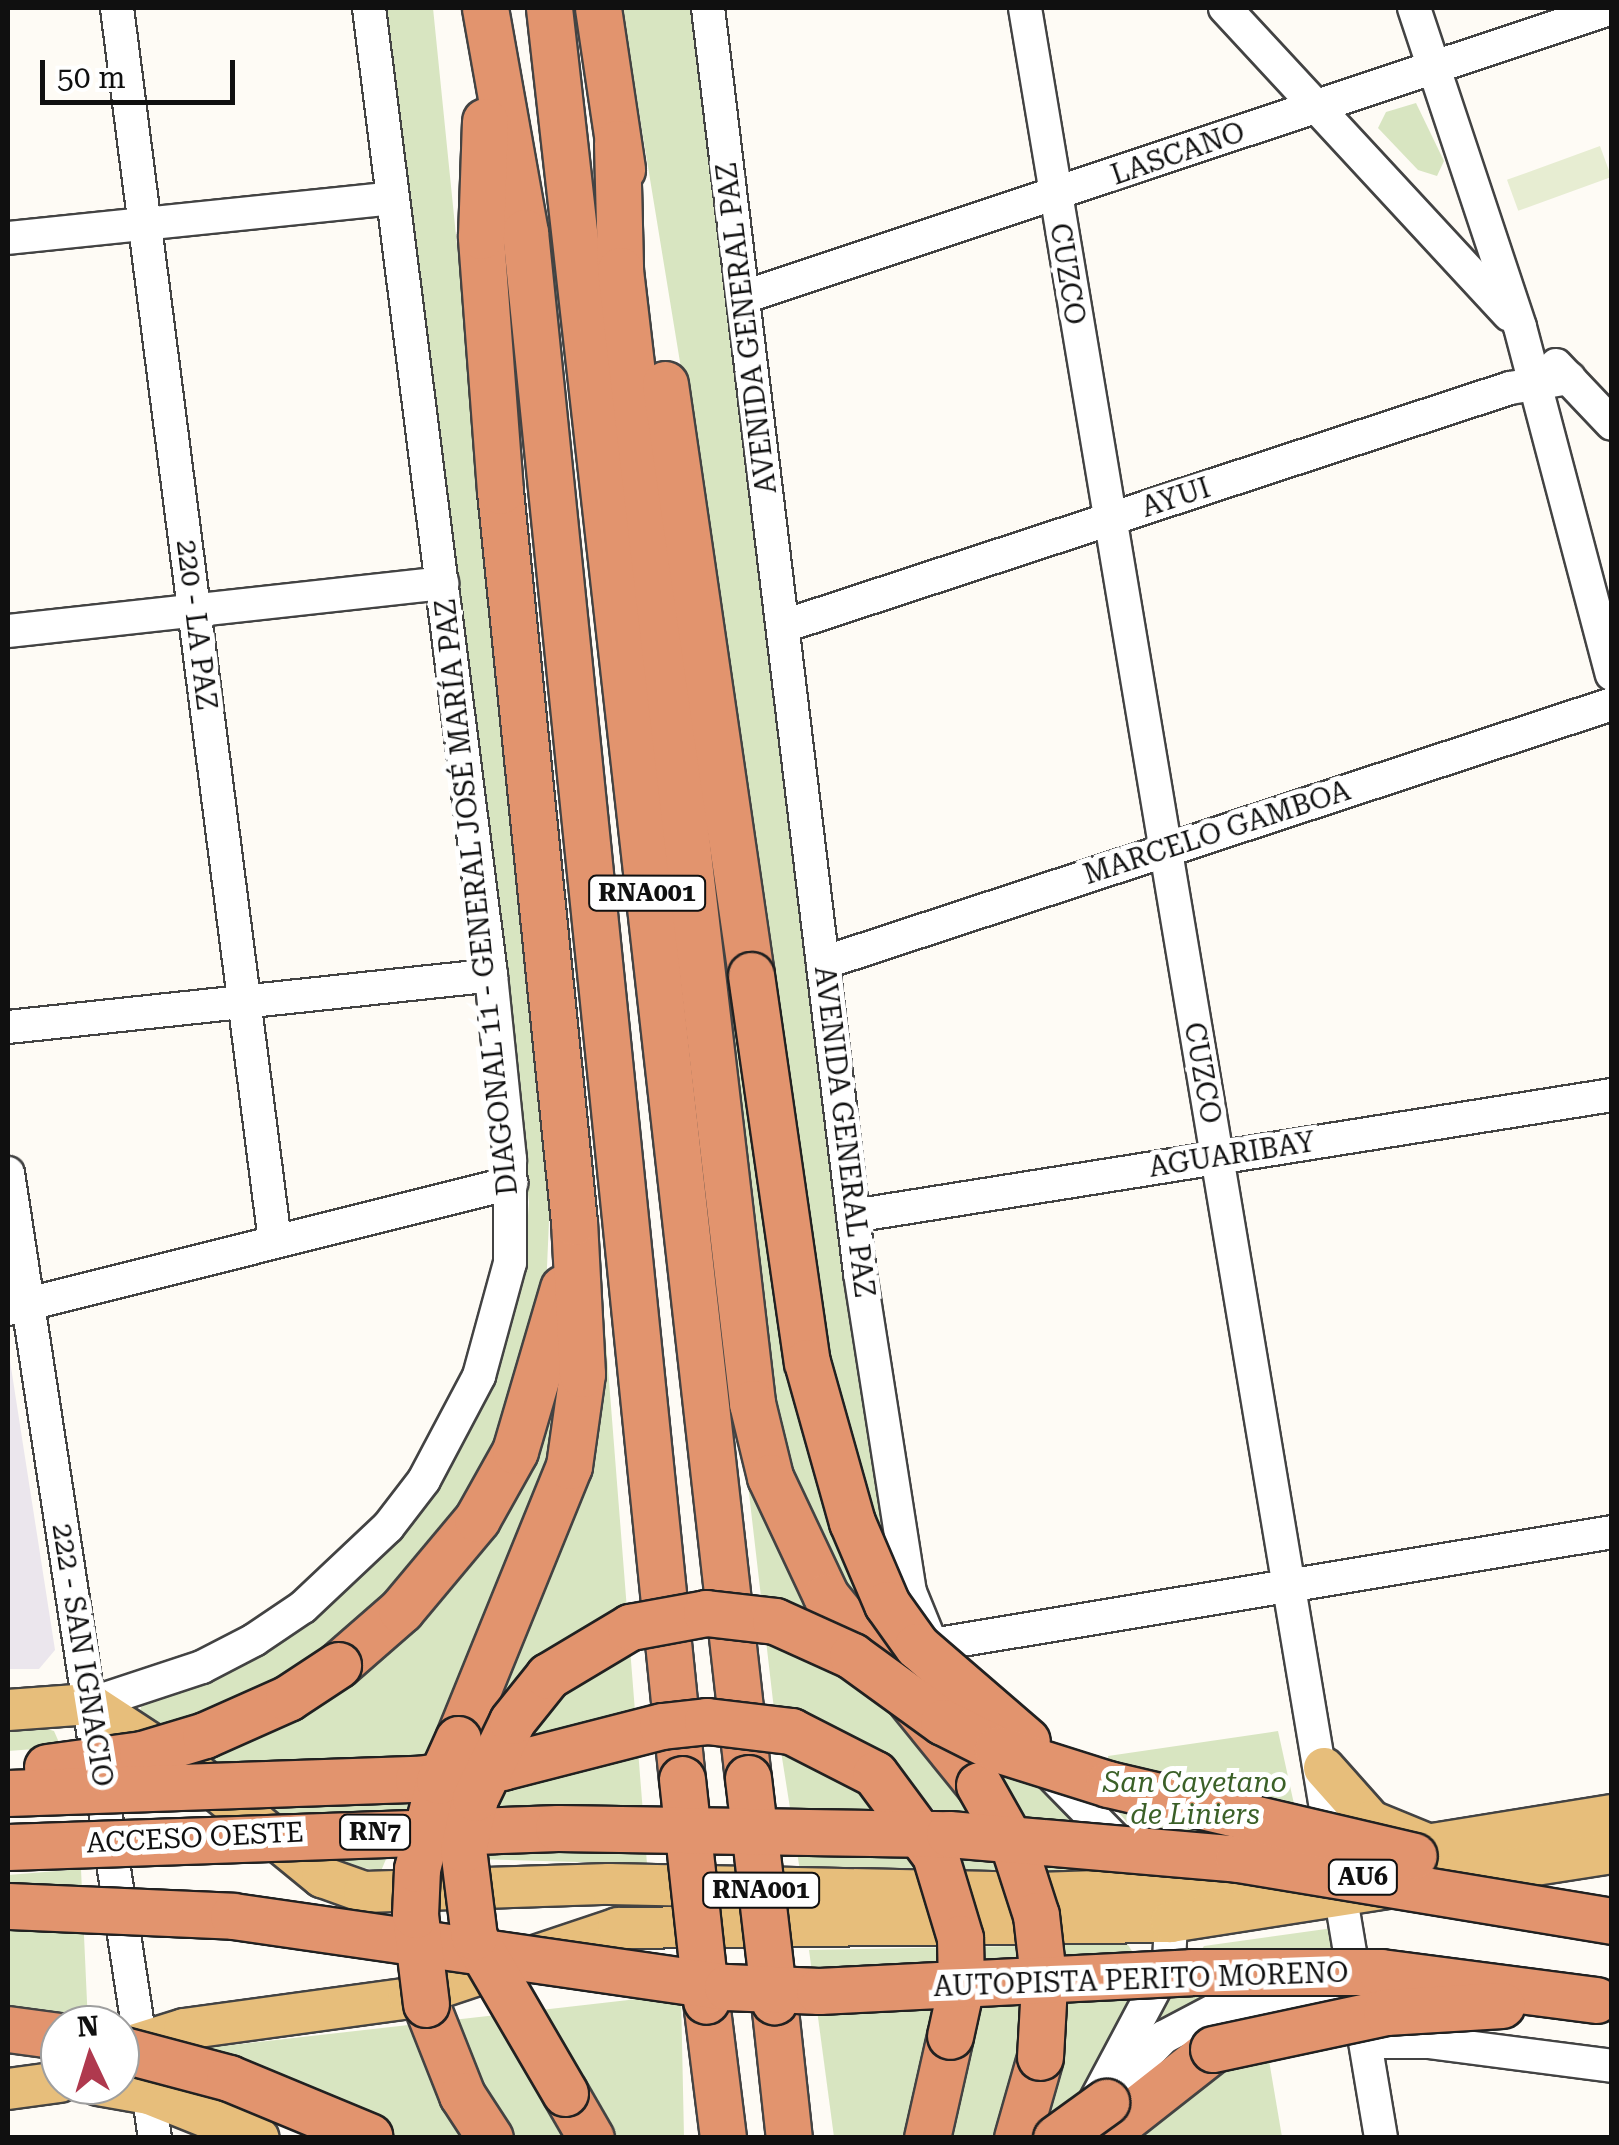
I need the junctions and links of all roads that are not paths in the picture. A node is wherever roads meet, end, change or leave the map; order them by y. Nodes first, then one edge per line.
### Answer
1 (117, 8) edge
2 (369, 8) edge
3 (549, 8) edge
4 (598, 8) edge
5 (708, 8) edge
6 (1024, 8) edge
7 (1225, 8) edge
8 (1414, 8) edge
9 (1612, 8) edge
10 (486, 23) edge
11 (1434, 68) junction
12 (1318, 106) junction
13 (617, 143) junction
14 (1054, 195) junction
15 (392, 198) junction
16 (145, 222) junction
17 (8, 238) edge
18 (744, 297) junction
19 (1520, 327) junction
20 (1569, 378) junction
21 (1534, 382) junction
22 (1612, 424) edge
23 (1109, 519) junction
24 (442, 582) junction
25 (194, 610) junction
26 (784, 626) junction
27 (8, 631) edge
28 (1612, 674) edge
29 (1612, 704) edge
30 (1165, 850) junction
31 (823, 963) junction
32 (490, 975) junction
33 (244, 1001) junction
34 (8, 1027) edge
35 (1612, 1095) edge
36 (1216, 1157) junction
37 (8, 1173) edge
38 (511, 1183) junction
39 (853, 1216) junction
40 (574, 1222) junction
41 (276, 1242) junction
42 (18, 1306) edge
43 (1612, 1532) edge
44 (1288, 1585) junction
45 (932, 1645) junction
46 (90, 1704) junction
47 (8, 1710) edge
48 (1324, 1768) junction
49 (8, 1770) edge
50 (1108, 1784) junction
51 (8, 1793) edge
52 (1612, 1814) edge
53 (744, 1828) joint
54 (1425, 1843) junction
55 (8, 1846) edge
56 (1612, 1853) edge
57 (1339, 1860) junction
58 (1346, 1899) junction
59 (8, 1906) edge
60 (1164, 1906) junction
61 (1612, 1908) edge
62 (1612, 1921) edge
63 (1359, 1989) junction
64 (713, 2000) junction
65 (1604, 2002) edge
66 (123, 2005) edge
67 (774, 2006) junction
68 (8, 2028) edge
69 (40, 2033) edge
70 (1368, 2042) junction
71 (140, 2044) edge
72 (140, 2050) edge
73 (1213, 2050) junction
74 (1611, 2069) edge
75 (140, 2076) edge
76 (40, 2085) edge
77 (8, 2089) edge
78 (140, 2093) edge
79 (148, 2094) junction
80 (1097, 2123) edge
81 (370, 2137) edge
82 (155, 2138) edge
83 (259, 2138) edge
84 (490, 2138) edge
85 (591, 2138) edge
86 (692, 2138) edge
87 (723, 2138) edge
88 (789, 2138) edge
89 (816, 2138) edge
90 (927, 2138) edge
91 (1018, 2138) edge
92 (1056, 2138) edge
93 (1071, 2138) edge
94 (1381, 2138) edge

1 - 16 street, 220 - LA PAZ
2 - 15 street, DIAGONAL 11 - GENERAL JOSÉ MARÍA PAZ
3 - 67 highway, RNA001, bridge
4 - 13 highway
5 - 18 street, AVENIDA GENERAL PAZ
6 - 14 street, CUZCO
7 - 12 street
8 - 11 street
9 - 11 street, LASCANO
10 - 40 highway
10 - 64 highway, RNA001, bridge
11 - 12 street, LASCANO
11 - 19 street
12 - 14 street, LASCANO
12 - 19 street
13 - 50 highway, bridge
13 - 91 highway, bridge
14 - 18 street, LASCANO
14 - 23 street, CUZCO
15 - 16 street
15 - 24 street, DIAGONAL 11 - GENERAL JOSÉ MARÍA PAZ
16 - 17 street
16 - 25 street, 220 - LA PAZ
18 - 26 street, AVENIDA GENERAL PAZ
19 - 20 street
19 - 21 street
20 - 21 street, AYUI
20 - 22 street
21 - 23 street, AYUI
21 - 28 street
23 - 26 street, AYUI
23 - 30 street, CUZCO
24 - 25 street
24 - 32 street, DIAGONAL 11 - GENERAL JOSÉ MARÍA PAZ
25 - 27 street
25 - 33 street, 220 - LA PAZ
26 - 31 street, AVENIDA GENERAL PAZ
29 - 30 street, MARCELO GAMBOA
30 - 31 street, MARCELO GAMBOA
30 - 36 street, CUZCO
31 - 39 street, AVENIDA GENERAL PAZ
32 - 33 street
32 - 38 street, DIAGONAL 11 - GENERAL JOSÉ MARÍA PAZ
33 - 34 street
33 - 41 street, 220 - LA PAZ
35 - 36 street, AGUARIBAY
36 - 39 street, AGUARIBAY
36 - 44 street, CUZCO
37 - 42 street, 222 - SAN IGNACIO
38 - 41 street
38 - 46 street, DIAGONAL 11 - GENERAL JOSÉ MARÍA PAZ
39 - 45 street, AVENIDA GENERAL PAZ
40 - 49 highway, bridge
40 - 84 highway, bridge
41 - 42 street
42 - 46 street, 222 - SAN IGNACIO
43 - 44 street
44 - 45 street
44 - 48 street, CUZCO
45 - 60 street, AVENIDA GENERAL PAZ
46 - 47 main road
46 - 60 main road
46 - 66 street, 222 - SAN IGNACIO
48 - 54 main road
48 - 57 street, CUZCO
50 - 61 highway, bridge
50 - 85 highway, bridge
51 - 90 highway, bridge
52 - 54 main road
53 - 55 highway, ACCESO OESTE / RN7, bridge
53 - 62 highway, AU6, bridge
54 - 57 main road
56 - 58 main road
57 - 58 street, CUZCO
57 - 60 main road
58 - 60 main road
58 - 63 street, CUZCO
59 - 64 highway, bridge
60 - 71 main road
60 - 80 street
63 - 70 street, CUZCO
63 - 80 street
64 - 65 highway, AUTOPISTA PERITO MORENO, bridge
64 - 86 highway
64 - 87 highway, RNA001
65 - 73 highway, bridge
67 - 88 highway, RNA001
67 - 89 highway
68 - 69 highway
70 - 74 street
70 - 94 street, CUZCO
72 - 81 highway, bridge
73 - 80 highway
73 - 92 highway, bridge
75 - 79 street, 222 - SAN IGNACIO
76 - 77 main road
78 - 79 main road
79 - 82 street, 222 - SAN IGNACIO
79 - 83 main road
80 - 93 street

